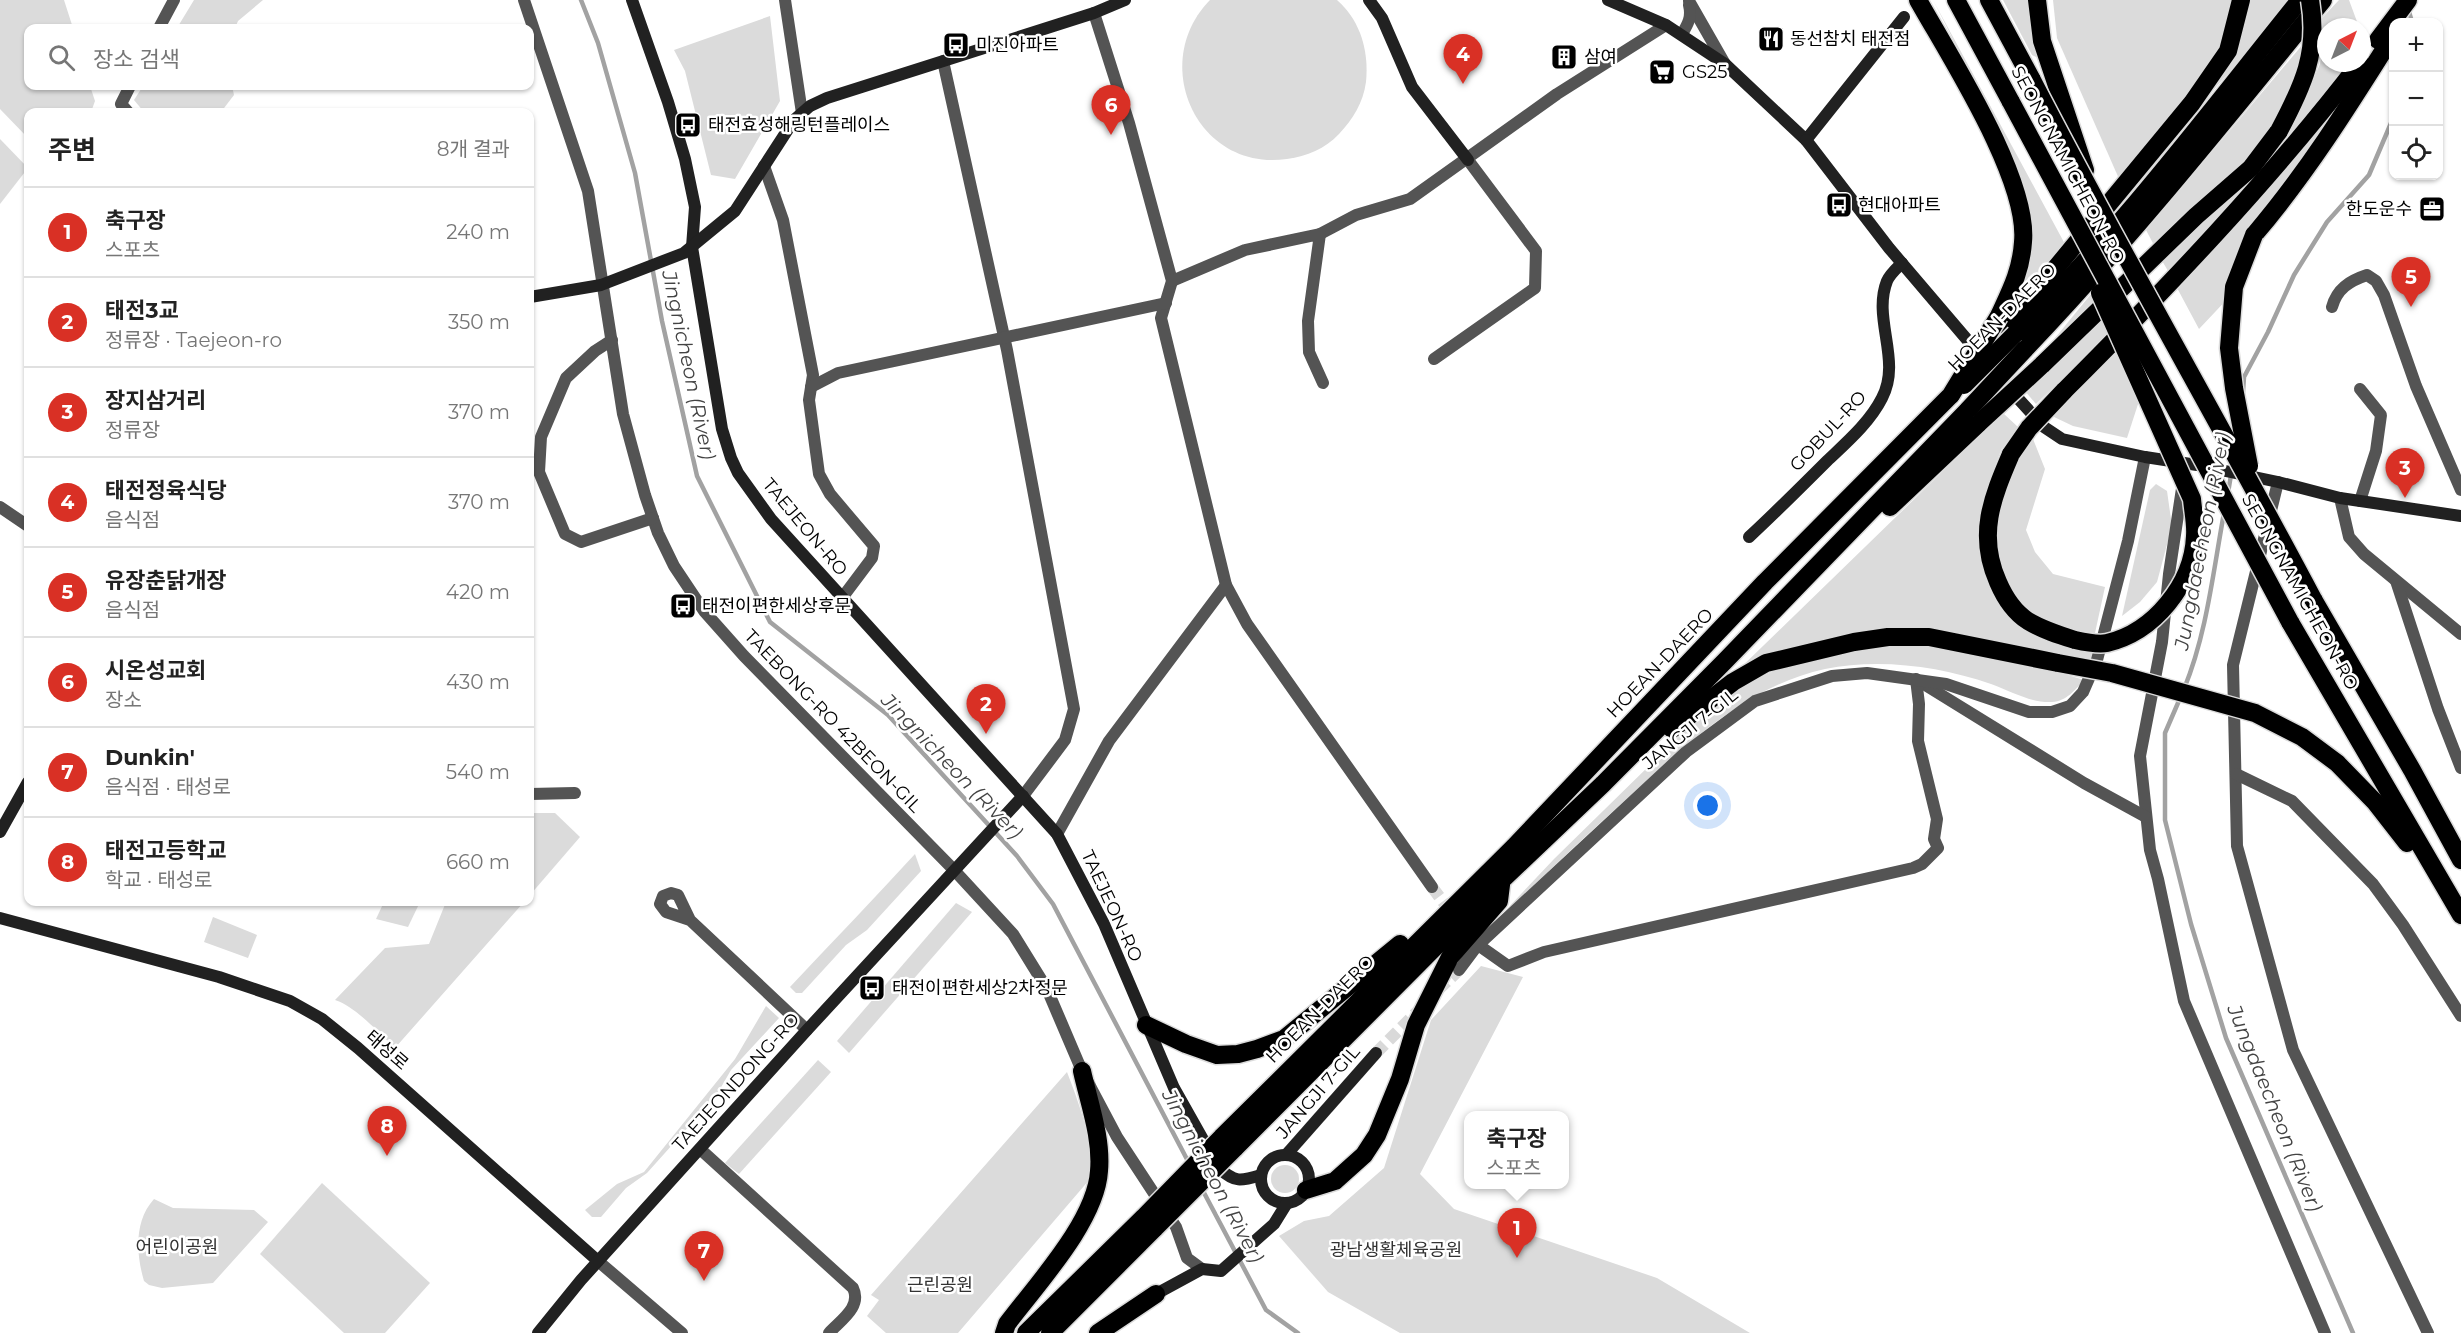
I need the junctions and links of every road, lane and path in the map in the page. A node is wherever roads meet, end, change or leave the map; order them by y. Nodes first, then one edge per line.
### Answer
1 (174, 0) edge
2 (524, 0) edge
3 (633, 0) edge
4 (785, 0) edge
5 (1125, 0) edge
6 (1369, 0) edge
7 (1608, 0) edge
8 (1918, 0) edge
9 (1956, 0) edge
10 (1989, 0) edge
11 (2037, 0) edge
12 (2241, 0) edge
13 (2300, 0) edge
14 (2310, 0) edge
15 (2323, 0) edge
16 (2408, 0) edge
17 (2415, 0) edge
18 (1688, 1) edge
19 (1094, 13) junction
20 (1904, 17) dead end
21 (2404, 18) edge
22 (161, 24) edge
23 (532, 24) edge
24 (1666, 25) junction
25 (534, 30) edge
26 (1682, 34) junction
27 (2389, 40) edge
28 (2371, 49) edge
29 (944, 62) junction
30 (1725, 64) junction
31 (2356, 72) edge
32 (128, 90) edge
33 (124, 108) edge
34 (2337, 108) junction
35 (802, 113) junction
36 (1806, 140) junction
37 (1468, 160) junction
38 (764, 166) junction
39 (2048, 173) junction
40 (2096, 203) junction
41 (1320, 234) junction
42 (688, 250) junction
43 (1902, 263) junction
44 (1172, 281) junction
45 (601, 285) junction
46 (534, 296) edge
47 (1166, 303) junction
48 (2332, 308) dead end
49 (2012, 332) junction
50 (1004, 337) junction
51 (612, 340) junction
52 (1434, 359) dead end
53 (1323, 383) dead end
54 (811, 387) junction
55 (2360, 389) dead end
56 (1951, 395) junction
57 (1974, 416) junction
58 (2145, 457) junction
59 (2192, 464) junction
60 (534, 474) edge
61 (2278, 482) junction
62 (2252, 483) junction
63 (2461, 490) edge
64 (2340, 498) junction
65 (2360, 501) junction
66 (0, 507) edge
67 (2461, 516) edge
68 (653, 518) junction
69 (24, 523) edge
70 (1749, 537) dead end
71 (2396, 581) junction
72 (1226, 585) junction
73 (842, 598) junction
74 (2461, 634) edge
75 (1916, 679) junction
76 (2461, 768) edge
77 (2236, 774) junction
78 (1603, 784) junction
79 (24, 789) edge
80 (534, 794) edge
81 (575, 794) dead end
82 (1019, 800) junction
83 (2146, 817) junction
84 (0, 832) edge
85 (1057, 834) junction
86 (2457, 853) edge
87 (954, 870) junction
88 (1502, 880) junction
89 (1478, 883) junction
90 (1432, 887) tunnel mouth
91 (2446, 891) junction
92 (2461, 915) edge
93 (0, 918) edge
94 (690, 920) dead end
95 (1475, 943) junction
96 (1459, 970) tunnel mouth
97 (2461, 1016) edge
98 (1146, 1025) junction
99 (807, 1030) junction
100 (1376, 1053) tunnel mouth
101 (1082, 1071) junction
102 (1228, 1143) junction
103 (700, 1149) junction
104 (1286, 1155) junction
105 (1261, 1175) junction
106 (1306, 1190) junction
107 (1287, 1203) junction
108 (1150, 1222) junction
109 (598, 1261) junction
110 (1202, 1269) junction
111 (1156, 1294) joint
112 (538, 1333) edge
113 (682, 1333) edge
114 (830, 1333) edge
115 (1004, 1333) edge
116 (1026, 1333) edge
117 (1050, 1333) edge
118 (1098, 1333) edge
119 (2325, 1333) edge
120 (2428, 1333) edge

1 - 22 street
2 - 23 street, TAEBONG-RO 42BEON-GIL
3 - 42 street, TAEJEON-RO
4 - 35 street
5 - 19 street
6 - 37 street
7 - 24 street
8 - 49 highway
9 - 39 highway, SEONGNAMICHEON-RO, bridge
10 - 40 highway, SEONGNAMICHEON-RO, bridge
11 - 40 highway, bridge
12 - 49 highway
13 - 49 highway, HOEAN-DAERO
14 - 57 highway, bridge
15 - 49 highway, HOEAN-DAERO
16 - 28 highway
17 - 21 highway
18 - 26 street
18 - 30 street
19 - 29 street
19 - 44 street
20 - 36 street
24 - 26 street
24 - 37 street
25 - 45 street, TAEBONG-RO 42BEON-GIL
26 - 30 street
27 - 34 highway
29 - 35 street
29 - 50 street
30 - 36 street
31 - 34 highway
32 - 33 street
34 - 39 highway, bridge
34 - 62 highway, bridge
35 - 38 street
36 - 43 street
37 - 41 street
37 - 52 street
38 - 42 street
38 - 54 street
39 - 91 highway, SEONGNAMICHEON-RO, bridge
40 - 62 highway, SEONGNAMICHEON-RO, bridge
41 - 44 street
41 - 53 street
42 - 45 street
42 - 73 street, TAEJEON-RO
43 - 58 street
43 - 70 street, GOBUL-RO
44 - 47 street
45 - 46 street
45 - 51 street, TAEBONG-RO 42BEON-GIL
47 - 50 street
47 - 72 street
48 - 63 street
49 - 56 highway, bridge
49 - 56 highway, HOEAN-DAERO, bridge
49 - 57 highway, HOEAN-DAERO, bridge
50 - 54 street
50 - 82 street
51 - 60 street
51 - 68 street, TAEBONG-RO 42BEON-GIL
54 - 73 street
55 - 65 street
56 - 89 highway, HOEAN-DAERO
57 - 78 highway
58 - 59 street
58 - 75 street, JANGJI 7-GIL
59 - 61 street, bridge
59 - 83 street
60 - 68 street
61 - 64 street
61 - 77 street
62 - 86 highway, SEONGNAMICHEON-RO, bridge
64 - 65 street
64 - 71 street
65 - 67 street
66 - 69 street
68 - 87 street, TAEBONG-RO 42BEON-GIL
71 - 74 street
71 - 76 street
72 - 85 street
72 - 90 street
73 - 82 street, TAEJEON-RO
75 - 83 street
75 - 95 street, JANGJI 7-GIL
75 - 95 street
77 - 97 street
77 - 120 street
78 - 88 highway
78 - 91 highway, bridge
79 - 84 street
80 - 81 street
82 - 85 street, TAEJEON-RO
82 - 87 street, TAEJEONDONG-RO
83 - 119 street
85 - 98 street, TAEJEON-RO
87 - 99 street, TAEJEONDONG-RO
87 - 101 street, TAEBONG-RO 42BEON-GIL
88 - 102 highway
88 - 106 highway
89 - 98 highway
89 - 102 highway, HOEAN-DAERO
91 - 92 highway, SEONGNAMICHEON-RO
93 - 109 street, 태성로
94 - 99 street
95 - 96 street, JANGJI 7-GIL
98 - 105 street, TAEJEON-RO
99 - 103 street, TAEJEONDONG-RO
100 - 104 street, JANGJI 7-GIL
101 - 110 street, TAEBONG-RO 42BEON-GIL
101 - 115 highway
102 - 108 highway, bridge
103 - 109 street, TAEJEONDONG-RO
103 - 114 street
104 - 105 street
104 - 106 street
105 - 107 street
106 - 107 street
107 - 110 street
108 - 116 highway
108 - 117 highway
109 - 112 street, TAEJEONDONG-RO
109 - 113 street, 태성로
110 - 111 street
111 - 118 highway

